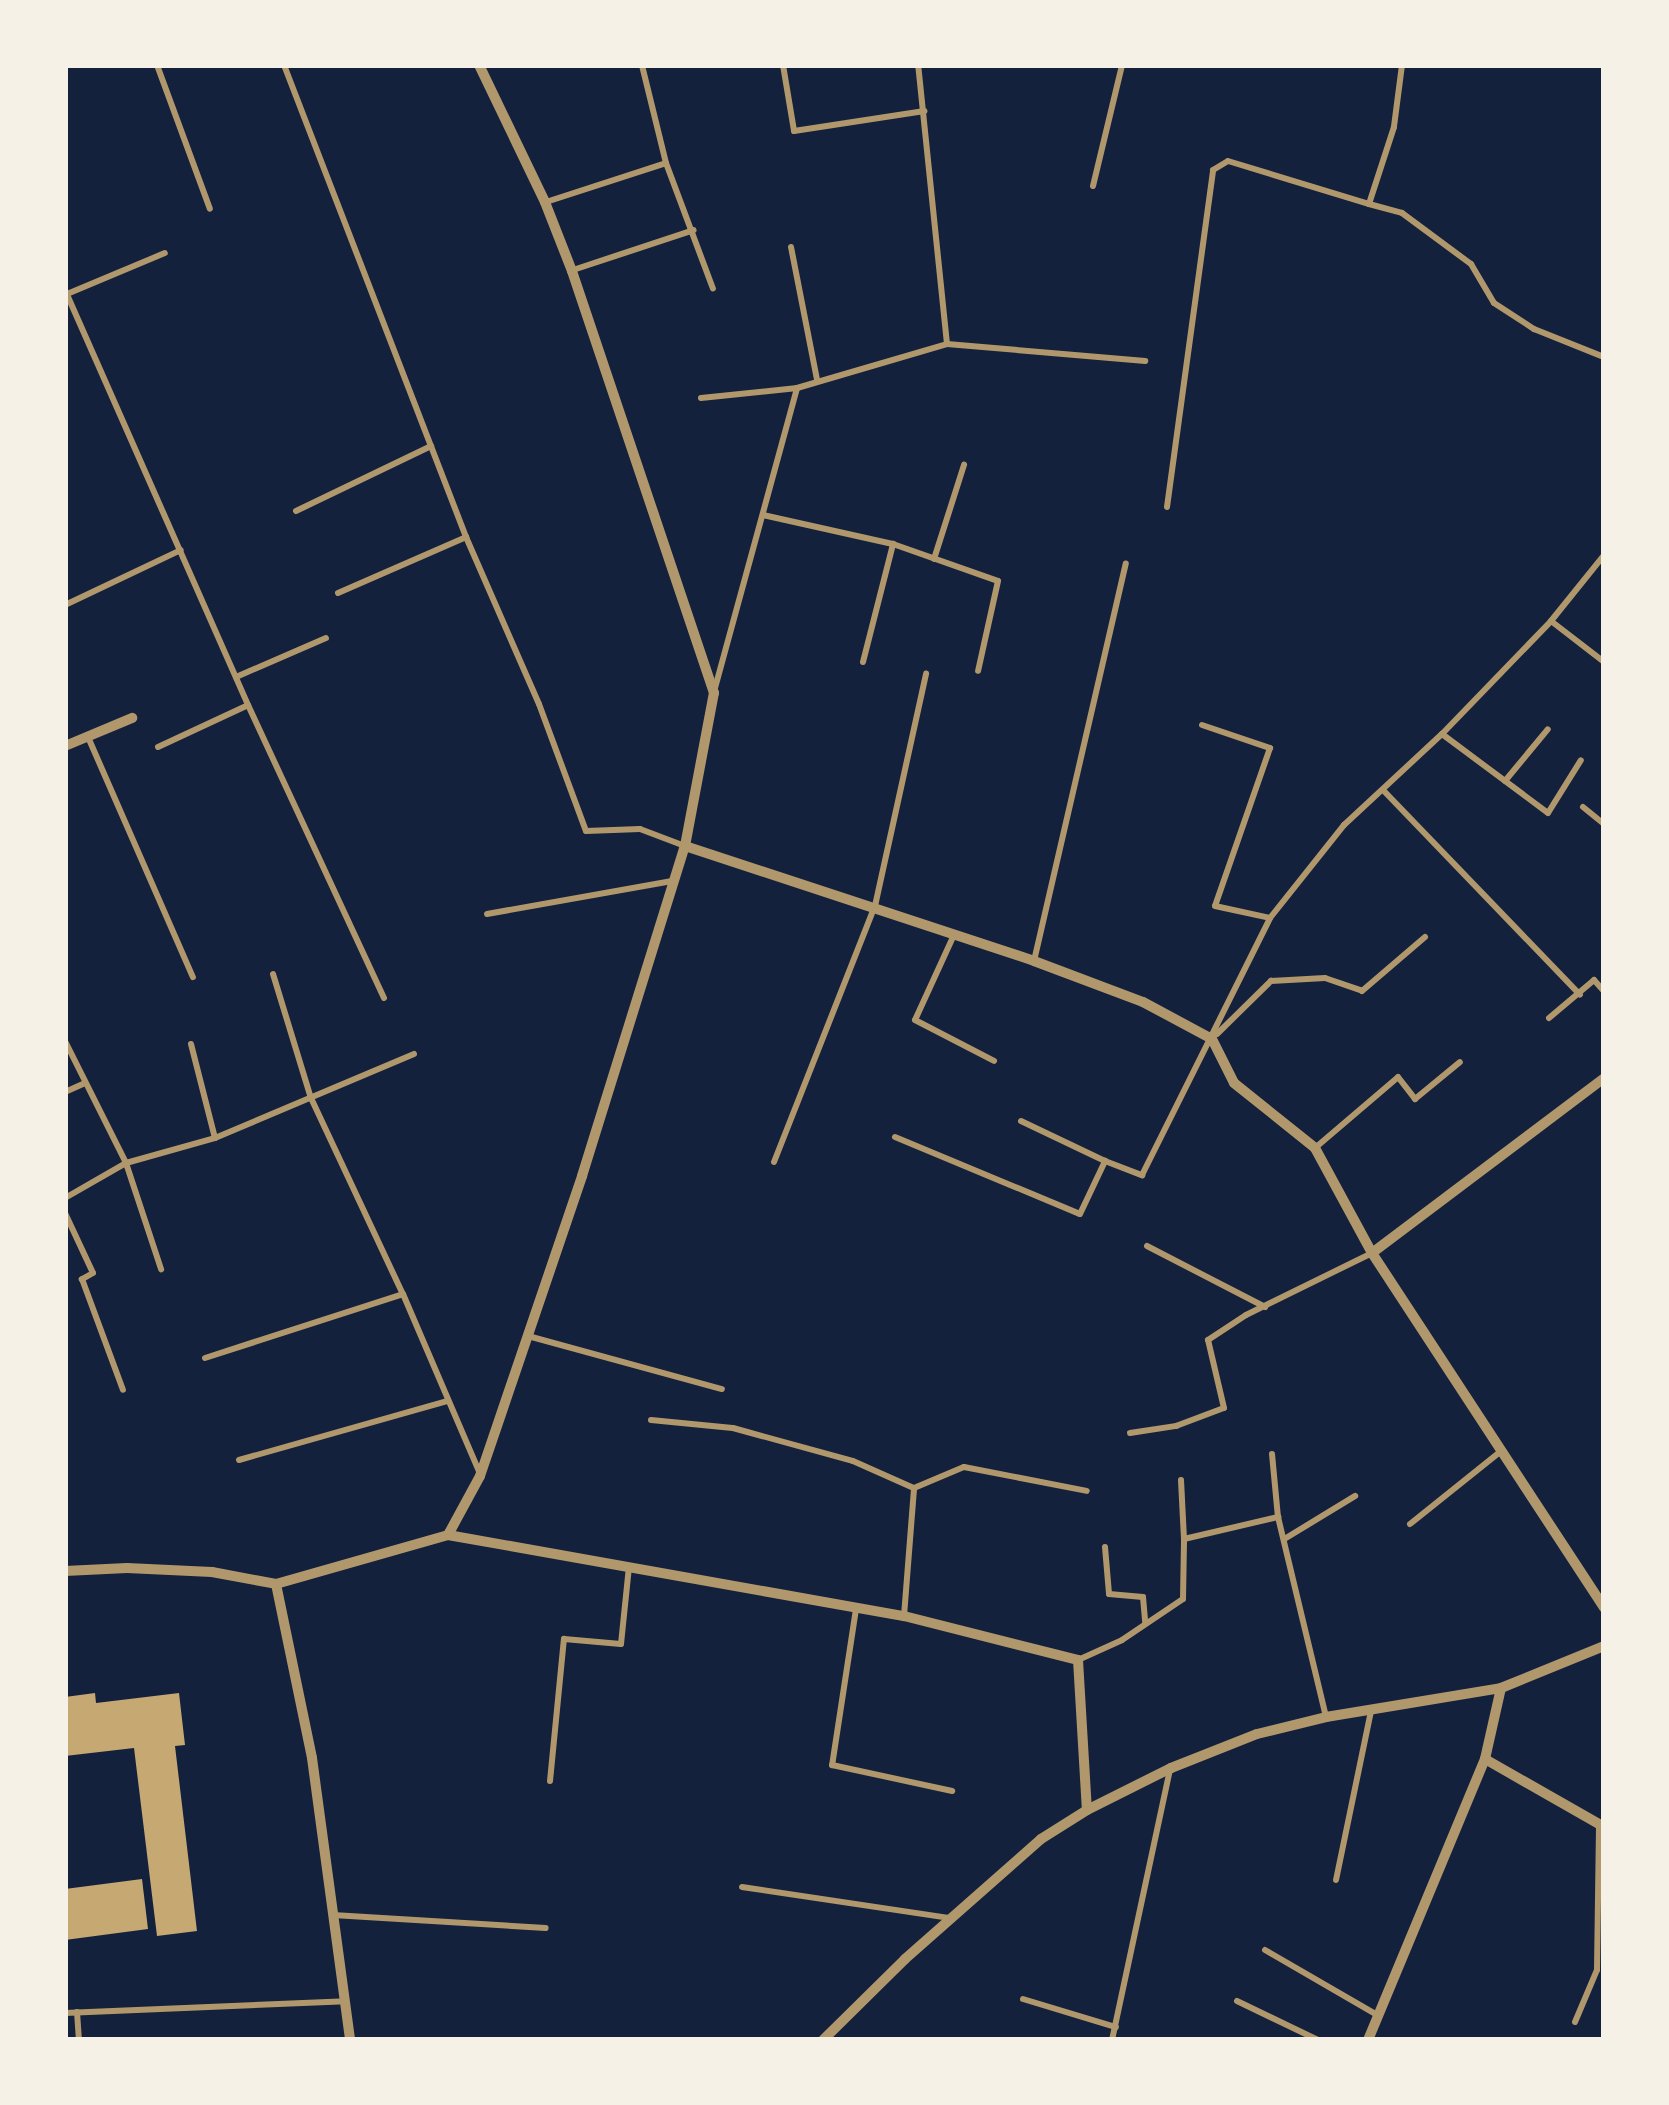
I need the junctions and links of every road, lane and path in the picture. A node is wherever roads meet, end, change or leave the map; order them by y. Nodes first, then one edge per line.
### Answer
1 (157, 65) edge
2 (284, 65) edge
3 (479, 65) edge
4 (642, 65) edge
5 (783, 65) edge
6 (918, 65) edge
7 (1122, 65) edge
8 (1402, 65) edge
9 (924, 111) junction
10 (666, 163) junction
11 (1094, 186) dead end
12 (545, 202) junction
13 (1369, 204) junction
14 (210, 209) dead end
15 (694, 230) junction
16 (791, 247) dead end
17 (165, 253) dead end
18 (572, 271) junction
19 (712, 289) dead end
20 (66, 292) edge
21 (947, 344) junction
22 (1604, 356) edge
23 (1145, 361) dead end
24 (818, 380) junction
25 (797, 388) junction
26 (701, 398) dead end
27 (431, 446) junction
28 (964, 464) dead end
29 (1166, 507) dead end
30 (296, 511) dead end
31 (763, 515) junction
32 (466, 537) junction
33 (893, 544) junction
34 (182, 550) junction
35 (1604, 555) edge
36 (934, 559) junction
37 (1126, 564) dead end
38 (338, 593) dead end
39 (65, 606) edge
40 (1551, 621) junction
41 (326, 638) dead end
42 (862, 662) dead end
43 (1604, 662) edge
44 (978, 671) dead end
45 (926, 674) dead end
46 (236, 677) junction
47 (714, 693) junction
48 (248, 705) junction
49 (132, 718) dead end
50 (1202, 726) dead end
51 (1548, 729) dead end
52 (1442, 734) junction
53 (88, 736) junction
54 (65, 746) edge
55 (158, 746) dead end
56 (1581, 760) dead end
57 (1506, 781) junction
58 (1384, 790) junction
59 (1583, 806) dead end
60 (1604, 824) edge
61 (684, 846) junction
62 (674, 881) junction
63 (875, 906) junction
64 (487, 914) dead end
65 (1270, 918) junction
66 (953, 937) junction
67 (1425, 938) dead end
68 (1034, 961) junction
69 (273, 974) dead end
70 (194, 976) dead end
71 (1604, 991) edge
72 (1580, 994) junction
73 (384, 998) dead end
74 (1549, 1018) dead end
75 (1212, 1039) junction
76 (65, 1041) edge
77 (190, 1044) dead end
78 (414, 1054) dead end
79 (994, 1061) dead end
80 (1460, 1062) dead end
81 (1604, 1078) edge
82 (85, 1082) junction
83 (65, 1092) edge
84 (311, 1098) junction
85 (1022, 1121) dead end
86 (895, 1137) dead end
87 (214, 1138) junction
88 (1315, 1148) junction
89 (1104, 1161) junction
90 (774, 1162) dead end
91 (126, 1163) junction
92 (65, 1198) edge
93 (65, 1213) edge
94 (1147, 1246) dead end
95 (1372, 1253) junction
96 (161, 1269) dead end
97 (404, 1294) junction
98 (1266, 1307) junction
99 (528, 1336) junction
100 (205, 1358) dead end
101 (722, 1389) dead end
102 (123, 1390) dead end
103 (448, 1401) junction
104 (651, 1420) dead end
105 (1130, 1433) dead end
106 (1501, 1451) junction
107 (1272, 1454) dead end
108 (239, 1460) dead end
109 (480, 1476) junction
110 (1181, 1480) dead end
111 (914, 1488) junction
112 (1088, 1491) dead end
113 (1355, 1496) dead end
114 (1278, 1517) junction
115 (1410, 1524) dead end
116 (448, 1535) junction
117 (1286, 1538) junction
118 (1184, 1539) junction
119 (1105, 1546) dead end
120 (629, 1565) junction
121 (65, 1571) edge
122 (276, 1584) junction
123 (1604, 1608) edge
124 (856, 1609) junction
125 (904, 1616) junction
126 (1145, 1622) junction
127 (1604, 1646) edge
128 (1078, 1660) junction
129 (1501, 1688) junction
130 (1371, 1711) junction
131 (1326, 1717) junction
132 (1485, 1759) junction
133 (1171, 1768) junction
134 (550, 1781) dead end
135 (952, 1791) dead end
136 (1086, 1810) junction
137 (1602, 1826) edge
138 (1336, 1880) dead end
139 (742, 1886) dead end
140 (332, 1915) junction
141 (950, 1918) junction
142 (546, 1928) dead end
143 (1265, 1950) dead end
144 (1023, 1999) dead end
145 (347, 2000) junction
146 (1237, 2001) dead end
147 (65, 2012) edge
148 (78, 2012) junction
149 (1377, 2015) junction
150 (1575, 2022) dead end
151 (1116, 2027) junction
152 (79, 2040) edge
153 (350, 2040) edge
154 (823, 2040) edge
155 (1112, 2040) edge
156 (1318, 2040) edge
157 (1368, 2040) edge

1 - 14 lane
2 - 27 lane
3 - 12 street
4 - 10 lane
5 - 9 lane
6 - 9 lane
7 - 11 lane
8 - 13 lane
9 - 21 lane
10 - 12 lane
10 - 15 lane
12 - 18 street
13 - 22 lane
13 - 29 lane
15 - 18 lane
15 - 19 lane
16 - 24 lane
17 - 20 lane
18 - 47 street
20 - 34 lane
21 - 23 lane
21 - 24 lane
24 - 25 lane
25 - 26 lane
25 - 31 lane
27 - 30 lane
27 - 32 lane
28 - 36 lane
31 - 33 lane
31 - 47 lane
32 - 38 lane
32 - 61 lane
33 - 36 lane
33 - 42 lane
34 - 39 lane
34 - 46 lane
35 - 40 lane
36 - 44 lane
37 - 68 lane
40 - 43 lane
40 - 52 lane
41 - 46 lane
45 - 63 lane
46 - 48 lane
47 - 61 street
48 - 55 lane
48 - 73 lane
49 - 53 street
50 - 65 lane
51 - 57 lane
52 - 57 lane
52 - 58 lane
53 - 54 street
53 - 70 lane
56 - 57 lane
58 - 65 lane
58 - 72 lane
59 - 60 lane
61 - 62 street
61 - 63 street
62 - 64 lane
62 - 99 street
63 - 66 street
63 - 90 lane
65 - 75 lane
66 - 68 street
66 - 79 lane
67 - 75 lane
68 - 75 street
69 - 84 lane
71 - 72 lane
72 - 74 lane
75 - 88 street
75 - 89 lane
76 - 82 lane
77 - 87 lane
78 - 84 lane
80 - 88 lane
81 - 95 street
82 - 83 lane
82 - 91 lane
84 - 87 lane
84 - 97 lane
85 - 89 lane
86 - 89 lane
87 - 91 lane
88 - 95 street
91 - 92 lane
91 - 96 lane
93 - 102 lane
94 - 98 lane
95 - 98 lane
95 - 106 street
97 - 100 lane
97 - 103 lane
98 - 105 lane
99 - 101 lane
99 - 109 street
103 - 108 lane
103 - 109 lane
104 - 111 lane
106 - 115 lane
106 - 123 street
107 - 114 lane
109 - 116 street
110 - 118 lane
111 - 112 lane
111 - 125 lane
113 - 117 lane
114 - 117 lane
114 - 118 lane
116 - 120 street
116 - 122 street
117 - 131 lane
118 - 126 lane
119 - 126 lane
120 - 124 street
120 - 134 lane
121 - 122 street
122 - 140 street
124 - 125 street
124 - 135 lane
125 - 128 street
126 - 128 lane
127 - 129 street
128 - 136 street
129 - 130 street
129 - 132 street
130 - 131 street
130 - 138 lane
131 - 133 street
132 - 137 street
132 - 149 street
133 - 136 street
133 - 151 lane
136 - 141 street
137 - 150 lane
139 - 141 lane
140 - 142 lane
140 - 145 street
141 - 154 street
143 - 149 lane
144 - 151 lane
145 - 148 lane
145 - 153 street
146 - 156 lane
147 - 148 lane
148 - 152 lane
149 - 157 street
151 - 155 lane

